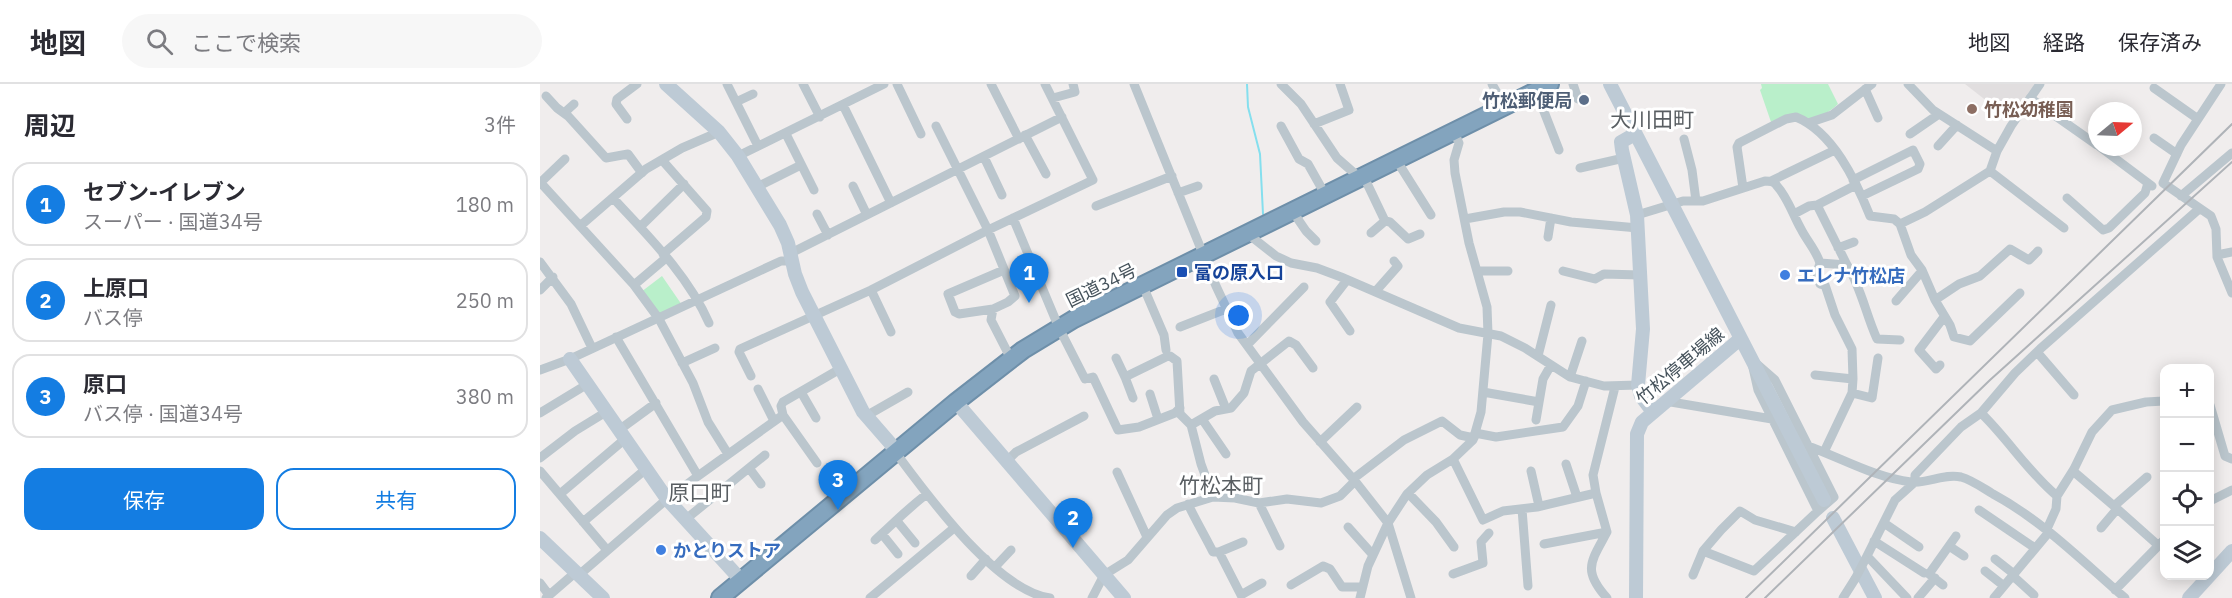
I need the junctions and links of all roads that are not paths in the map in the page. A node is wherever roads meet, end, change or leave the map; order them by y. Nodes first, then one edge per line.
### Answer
1 (636, 84) edge
2 (666, 84) edge
3 (728, 84) edge
4 (803, 84) edge
5 (897, 84) edge
6 (991, 84) edge
7 (1045, 84) edge
8 (1073, 84) edge
9 (1134, 84) edge
10 (1281, 84) edge
11 (1340, 84) edge
12 (1492, 84) edge
13 (1573, 84) edge
14 (1610, 84) edge
15 (1908, 84) edge
16 (2040, 84) edge
17 (2221, 84) edge
18 (878, 86) edge
19 (1869, 87) edge
20 (1543, 88) edge
21 (2154, 88) dead end
22 (753, 94) dead end
23 (546, 96) dead end
24 (1053, 98) junction
25 (2031, 98) junction
26 (1578, 99) dead end
27 (736, 102) junction
28 (574, 104) dead end
29 (843, 105) junction
30 (1505, 107) junction
31 (564, 113) junction
32 (1939, 114) junction
33 (820, 117) junction
34 (1062, 117) junction
35 (627, 118) dead end
36 (1878, 118) dead end
37 (2198, 119) junction
38 (1808, 123) junction
39 (1314, 124) junction
40 (1957, 125) junction
41 (936, 126) dead end
42 (1281, 126) dead end
43 (719, 132) junction
44 (1454, 132) junction
45 (786, 134) junction
46 (921, 134) dead end
47 (1910, 134) dead end
48 (1635, 135) junction
49 (1022, 137) junction
50 (2088, 138) edge
51 (2154, 138) dead end
52 (1684, 139) dead end
53 (758, 146) junction
54 (1938, 146) dead end
55 (1559, 150) dead end
56 (1835, 150) junction
57 (1997, 151) junction
58 (2176, 153) junction
59 (2232, 153) edge
60 (738, 156) junction
61 (2112, 156) edge
62 (984, 157) junction
63 (1624, 158) junction
64 (565, 159) dead end
65 (662, 160) junction
66 (1397, 161) junction
67 (801, 165) junction
68 (1580, 168) dead end
69 (958, 170) junction
70 (1990, 171) junction
71 (642, 173) junction
72 (1046, 174) dead end
73 (1172, 176) junction
74 (1362, 178) junction
75 (1772, 181) junction
76 (540, 182) edge
77 (1854, 182) junction
78 (2148, 183) junction
79 (2163, 183) junction
80 (684, 184) junction
81 (853, 186) dead end
82 (1198, 186) dead end
83 (757, 187) junction
84 (1743, 188) junction
85 (814, 190) dead end
86 (1178, 193) junction
87 (1002, 195) dead end
88 (1326, 196) junction
89 (1862, 196) junction
90 (2181, 196) junction
91 (613, 198) junction
92 (2067, 198) dead end
93 (1696, 201) junction
94 (891, 202) junction
95 (1671, 205) junction
96 (1817, 205) junction
97 (1096, 206) dead end
98 (2199, 209) junction
99 (1293, 212) junction
100 (817, 214) dead end
101 (1794, 214) junction
102 (867, 215) junction
103 (1431, 215) dead end
104 (1013, 218) junction
105 (1551, 218) junction
106 (1465, 219) junction
107 (1385, 221) junction
108 (1638, 221) junction
109 (1900, 224) junction
110 (580, 226) junction
111 (640, 227) junction
112 (2064, 228) dead end
113 (988, 230) junction
114 (1371, 233) dead end
115 (1248, 234) junction
116 (1420, 234) dead end
117 (828, 235) junction
118 (1548, 237) dead end
119 (1316, 241) dead end
120 (1854, 242) dead end
121 (1838, 248) junction
122 (2038, 251) dead end
123 (2232, 252) edge
124 (2217, 255) junction
125 (665, 256) junction
126 (1204, 256) junction
127 (792, 257) junction
128 (2029, 260) junction
129 (540, 262) edge
130 (1820, 263) junction
131 (1846, 265) junction
132 (1398, 266) dead end
133 (2022, 268) dead end
134 (1005, 270) junction
135 (1478, 271) junction
136 (1508, 271) dead end
137 (1563, 271) dead end
138 (1922, 271) junction
139 (1640, 275) junction
140 (553, 277) junction
141 (1599, 278) junction
142 (1347, 280) junction
143 (634, 285) junction
144 (1143, 286) junction
145 (1304, 287) dead end
146 (1598, 289) dead end
147 (540, 290) edge
148 (871, 290) junction
149 (1375, 292) junction
150 (2020, 293) dead end
151 (2232, 293) edge
152 (699, 300) junction
153 (1935, 300) junction
154 (1896, 302) dead end
155 (1551, 305) dead end
156 (993, 309) junction
157 (1226, 309) junction
158 (813, 316) junction
159 (1944, 317) junction
160 (659, 319) junction
161 (709, 323) dead end
162 (1180, 327) dead end
163 (1059, 328) junction
164 (1350, 331) dead end
165 (891, 332) dead end
166 (1488, 334) junction
167 (616, 337) junction
168 (1740, 339) junction
169 (1900, 340) dead end
170 (1582, 341) dead end
171 (1247, 345) junction
172 (592, 348) junction
173 (716, 348) dead end
174 (1166, 350) dead end
175 (2037, 352) junction
176 (1538, 356) junction
177 (1116, 358) dead end
178 (1878, 358) dead end
179 (570, 359) junction
180 (1011, 359) junction
181 (1751, 359) junction
182 (682, 363) junction
183 (1260, 364) junction
184 (1551, 364) junction
185 (1941, 365) dead end
186 (1313, 368) dead end
187 (840, 369) junction
188 (540, 370) edge
189 (1815, 375) dead end
190 (751, 376) dead end
191 (1125, 377) junction
192 (1570, 377) junction
193 (1214, 379) dead end
194 (1852, 379) junction
195 (1586, 381) junction
196 (586, 384) junction
197 (1638, 386) junction
198 (1614, 387) junction
199 (758, 389) dead end
200 (801, 392) junction
201 (908, 392) dead end
202 (1483, 392) junction
203 (1852, 393) junction
204 (1150, 394) dead end
205 (2074, 394) dead end
206 (1133, 398) dead end
207 (2160, 400) edge
208 (1665, 401) junction
209 (956, 402) junction
210 (1539, 402) junction
211 (656, 403) junction
212 (1357, 407) dead end
213 (1180, 408) junction
214 (1226, 409) junction
215 (1653, 411) junction
216 (606, 412) junction
217 (540, 413) edge
218 (1982, 413) junction
219 (783, 415) junction
220 (866, 416) junction
221 (1084, 416) dead end
222 (816, 418) dead end
223 (1772, 418) junction
224 (1158, 419) junction
225 (1202, 419) junction
226 (1536, 420) dead end
227 (774, 421) junction
228 (1191, 425) junction
229 (2214, 430) edge
230 (622, 435) junction
231 (1475, 435) junction
232 (1320, 442) junction
233 (1808, 446) junction
234 (1824, 452) junction
235 (896, 453) junction
236 (728, 454) junction
237 (1226, 454) dead end
238 (765, 455) dead end
239 (540, 458) edge
240 (1453, 459) junction
241 (2232, 459) edge
242 (1007, 461) junction
243 (817, 463) dead end
244 (1566, 464) dead end
245 (749, 468) junction
246 (646, 469) junction
247 (540, 471) edge
248 (1531, 471) dead end
249 (2073, 471) dead end
250 (1117, 472) dead end
251 (698, 476) junction
252 (2147, 477) dead end
253 (1354, 480) junction
254 (1915, 482) junction
255 (761, 484) dead end
256 (2232, 490) edge
257 (1408, 493) junction
258 (560, 494) junction
259 (927, 494) junction
260 (1596, 494) junction
261 (2057, 496) junction
262 (1213, 497) junction
263 (1577, 497) junction
264 (668, 498) junction
265 (2214, 499) edge
266 (1259, 502) junction
267 (1188, 504) junction
268 (1539, 506) junction
269 (1821, 506) junction
270 (2115, 508) junction
271 (1522, 509) junction
272 (1979, 510) dead end
273 (1833, 518) dead end
274 (686, 519) junction
275 (1483, 520) junction
276 (897, 521) junction
277 (584, 522) junction
278 (1388, 523) junction
279 (1884, 523) junction
280 (1348, 527) dead end
281 (954, 528) junction
282 (2101, 528) dead end
283 (2048, 531) junction
284 (1607, 532) junction
285 (1796, 532) junction
286 (1956, 536) dead end
287 (1148, 537) junction
288 (540, 538) edge
289 (1243, 542) dead end
290 (1874, 542) junction
291 (2160, 542) edge
292 (915, 543) dead end
293 (1544, 544) dead end
294 (2160, 545) edge
295 (1280, 546) dead end
296 (1949, 546) junction
297 (1454, 547) dead end
298 (1919, 547) dead end
299 (2035, 548) junction
300 (607, 550) junction
301 (1011, 550) dead end
302 (1703, 551) junction
303 (2232, 551) edge
304 (1219, 552) junction
305 (897, 554) dead end
306 (1373, 555) junction
307 (1964, 556) dead end
308 (1866, 558) junction
309 (986, 559) junction
310 (1995, 559) dead end
311 (995, 567) junction
312 (1985, 571) dead end
313 (1924, 573) dead end
314 (577, 574) junction
315 (1453, 574) dead end
316 (2013, 574) junction
317 (1104, 575) junction
318 (1693, 575) dead end
319 (971, 576) dead end
320 (1935, 578) junction
321 (741, 580) junction
322 (540, 583) edge
323 (1262, 583) dead end
324 (1291, 585) dead end
325 (1943, 585) dead end
326 (1528, 586) dead end
327 (2004, 586) junction
328 (1362, 587) junction
329 (2115, 590) junction
330 (2034, 595) dead end
331 (548, 596) edge
332 (1239, 597) edge
333 (603, 598) edge
334 (720, 598) edge
335 (870, 598) edge
336 (1047, 598) edge
337 (1092, 598) edge
338 (1124, 598) edge
339 (1360, 598) edge
340 (1411, 598) edge
341 (1606, 598) edge
342 (1636, 598) edge
343 (1843, 598) edge
344 (1875, 598) edge
345 (1907, 598) edge
346 (1918, 598) edge
347 (1994, 598) edge
348 (2125, 598) edge
349 (2189, 598) edge

1 - 35 street
2 - 43 street
3 - 27 street
4 - 33 street
5 - 46 street
6 - 49 street
7 - 24 street
8 - 24 street
9 - 73 street
10 - 39 street
11 - 39 street
12 - 30 street
13 - 26 street
14 - 48 street, 竹松停車場線
15 - 32 street
16 - 25 street
17 - 37 street
18 - 29 street
19 - 36 street
19 - 38 street
20 - 30 highway, 国道34号
20 - 55 street
21 - 37 street
22 - 27 street
23 - 31 street
24 - 34 street
25 - 50 street
25 - 57 street
27 - 53 street
28 - 31 street
29 - 33 street
29 - 94 street
30 - 44 highway, 国道34号
31 - 71 street
32 - 40 street
32 - 47 street
33 - 45 street
34 - 49 street
34 - 104 street
37 - 58 street
38 - 56 street
38 - 84 street
39 - 74 street
40 - 54 street
40 - 57 street
41 - 69 street
42 - 88 street
43 - 60 street
43 - 65 street
44 - 66 highway, 国道34号
44 - 106 street
45 - 53 street
45 - 67 street
48 - 63 street
48 - 95 street, 竹松停車場線
49 - 62 street
49 - 72 street
51 - 58 street
52 - 93 street
53 - 60 street
56 - 75 street
56 - 77 street
57 - 70 street
58 - 79 street
59 - 90 street
60 - 83 street
61 - 78 street
62 - 69 street
62 - 87 street
63 - 68 street
63 - 108 street
64 - 76 street
65 - 71 street
65 - 80 street
66 - 74 highway, 国道34号
66 - 103 street
67 - 83 street
67 - 85 street
69 - 94 street
69 - 113 street
70 - 109 street
70 - 112 street
71 - 91 street
73 - 86 street
73 - 97 street
74 - 88 highway, 国道34号
74 - 107 street
75 - 84 street
75 - 101 street
76 - 110 street
77 - 89 street
77 - 89 street
77 - 96 street
78 - 79 street
78 - 92 street
79 - 90 street
80 - 111 street
80 - 125 street
81 - 102 street
82 - 86 street
83 - 127 street
84 - 93 street
86 - 126 street
88 - 99 highway, 国道34号
89 - 109 street
90 - 98 street
91 - 110 street
91 - 111 street
93 - 95 street
94 - 102 street
95 - 108 street
95 - 168 street, 竹松停車場線
96 - 101 street
96 - 121 street
98 - 124 street
98 - 175 street
99 - 115 highway, 国道34号
99 - 119 street
100 - 117 street
101 - 130 street
102 - 117 street
104 - 113 street
104 - 163 street
105 - 106 street
105 - 108 street
105 - 118 street
106 - 135 street
107 - 114 street
107 - 116 street
108 - 139 street
109 - 138 street
110 - 143 street
111 - 125 street
113 - 134 street
113 - 148 street
115 - 126 highway, 国道34号
115 - 142 street
117 - 127 street
120 - 121 street
121 - 131 street
122 - 128 street
123 - 124 street
124 - 151 street
125 - 143 street
125 - 152 street
126 - 144 highway, 国道34号
126 - 157 street
127 - 152 street
127 - 158 street
128 - 133 street
128 - 153 street
129 - 140 street
130 - 131 street
130 - 194 street
131 - 169 street
132 - 149 street
134 - 156 street
134 - 156 street
135 - 136 street
135 - 166 street
137 - 141 street
138 - 153 street
138 - 154 street
139 - 141 street
139 - 197 street
140 - 147 street
140 - 172 street
141 - 146 street
142 - 149 street
142 - 164 street
143 - 160 street
144 - 163 highway, 国道34号
144 - 174 street
145 - 171 street
148 - 158 street
148 - 165 street
149 - 166 street
150 - 159 street
152 - 160 street
152 - 161 street
153 - 159 street
155 - 176 street
156 - 180 street
157 - 162 street
157 - 171 street
158 - 187 street
158 - 190 street
159 - 185 street
160 - 167 street
160 - 182 street
163 - 180 highway, 国道34号
163 - 224 street
166 - 176 street
166 - 202 street
167 - 172 street
167 - 211 street
168 - 181 street
168 - 208 street, 竹松停車場線
170 - 192 street
171 - 183 street
172 - 179 street
173 - 182 street
175 - 205 street
175 - 218 street
176 - 184 street
177 - 191 street
178 - 203 street
179 - 188 street
179 - 196 street
180 - 209 highway, 国道34号
181 - 223 street
181 - 233 street
181 - 269 street
182 - 236 street
183 - 186 street
183 - 214 street
183 - 232 street
184 - 192 street
184 - 210 street
187 - 200 street
187 - 220 street
189 - 194 street
191 - 206 street
191 - 213 street
192 - 195 street
193 - 214 street
194 - 203 street
195 - 198 street
195 - 231 street
196 - 216 street
196 - 217 street
197 - 198 street
197 - 215 street
198 - 260 street
199 - 227 street
200 - 219 street
200 - 222 street
201 - 220 street
202 - 210 street
202 - 231 street
203 - 234 street
204 - 224 street
207 - 261 street
208 - 215 street, 竹松停車場線
208 - 223 street
209 - 235 highway, 国道34号
209 - 242 street
210 - 226 street
211 - 230 street
211 - 251 street
212 - 232 street
213 - 224 street
213 - 228 street
214 - 225 street
215 - 342 street, 竹松停車場線
216 - 230 street
216 - 239 street
218 - 254 street
218 - 261 street
219 - 227 street
219 - 243 street
220 - 235 street
221 - 242 street
223 - 269 street
225 - 228 street
225 - 237 street
227 - 236 street
228 - 262 street
229 - 241 street
230 - 246 street
230 - 258 street
231 - 240 street
231 - 253 street
232 - 253 street
233 - 234 street
233 - 269 street
234 - 254 street
235 - 259 street
235 - 321 highway, 国道34号
236 - 251 street
238 - 245 street
240 - 257 street
240 - 275 street
242 - 317 street
244 - 263 street
245 - 255 street
245 - 274 street
246 - 264 street
246 - 277 street
247 - 258 street
248 - 268 street
249 - 270 street
250 - 287 street
251 - 264 street
252 - 270 street
253 - 266 street
253 - 278 street
254 - 279 street
254 - 283 street
256 - 265 street
257 - 278 street
257 - 297 street
258 - 277 street
259 - 276 street
259 - 281 street
260 - 263 street
260 - 284 street
261 - 283 street
262 - 266 street
262 - 267 street
263 - 268 street
264 - 274 street
264 - 300 street
266 - 295 street
267 - 287 street
267 - 304 street
268 - 271 street
269 - 285 street
270 - 282 street
270 - 291 street
271 - 275 street
271 - 326 street
272 - 299 street
273 - 344 street
274 - 321 street
275 - 315 street
276 - 292 street
276 - 305 street
277 - 300 street
278 - 306 street
278 - 340 street
279 - 290 street
279 - 298 street
280 - 306 street
281 - 309 street
281 - 335 street
283 - 299 street
283 - 329 street
284 - 293 street
284 - 341 street
285 - 302 street
285 - 302 street
286 - 296 street
287 - 317 street
288 - 314 street
289 - 304 street
290 - 308 street
290 - 313 street
294 - 329 street
296 - 307 street
296 - 320 street
299 - 316 street
300 - 314 street
301 - 311 street
302 - 318 street
303 - 349 street
304 - 332 street
306 - 328 street
308 - 343 street, bridge
308 - 345 street
309 - 311 street
309 - 319 street
310 - 316 street
311 - 336 street
312 - 327 street
314 - 331 street
314 - 333 street
316 - 327 street
316 - 330 street
317 - 337 street
317 - 338 street
320 - 325 street
320 - 346 street
321 - 334 highway, 国道34号
322 - 331 street
323 - 332 street
324 - 328 street
327 - 347 street
328 - 339 street
329 - 348 street

